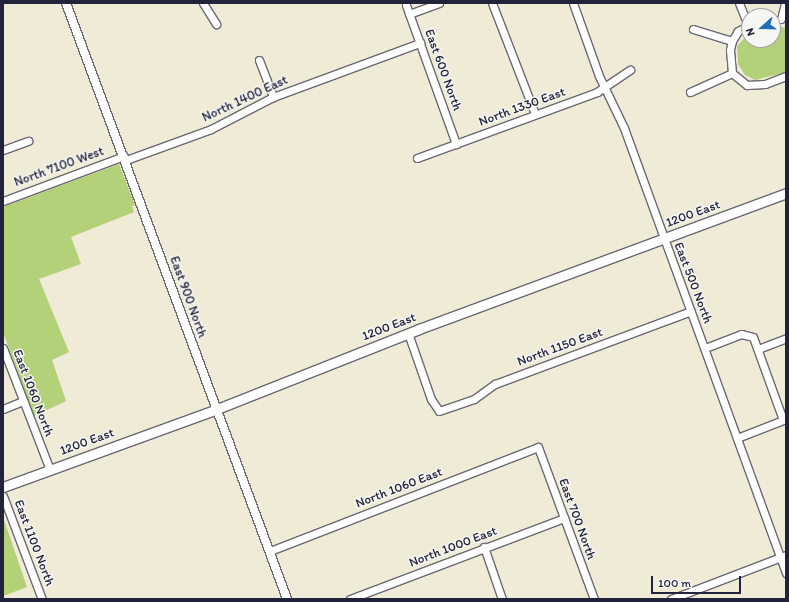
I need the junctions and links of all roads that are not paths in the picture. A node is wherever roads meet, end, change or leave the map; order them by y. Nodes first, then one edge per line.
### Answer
1 (67, 3) edge
2 (203, 3) edge
3 (439, 3) edge
4 (492, 3) edge
5 (572, 3) edge
6 (785, 3) edge
7 (406, 5) dead end
8 (409, 14) junction
9 (781, 17) edge
10 (216, 24) dead end
11 (693, 29) dead end
12 (741, 29) edge
13 (732, 41) junction
14 (420, 43) junction
15 (259, 60) dead end
16 (630, 70) dead end
17 (732, 73) junction
18 (786, 76) edge
19 (606, 88) junction
20 (690, 92) dead end
21 (273, 97) junction
22 (535, 114) junction
23 (28, 141) dead end
24 (456, 144) junction
25 (3, 150) edge
26 (125, 158) junction
27 (417, 158) dead end
28 (786, 193) edge
29 (3, 201) edge
30 (664, 238) junction
31 (691, 312) junction
32 (408, 333) junction
33 (786, 338) edge
34 (3, 348) edge
35 (705, 348) junction
36 (758, 349) junction
37 (23, 401) junction
38 (3, 409) edge
39 (217, 409) junction
40 (785, 420) edge
41 (737, 438) junction
42 (538, 447) joint
43 (50, 470) junction
44 (3, 487) edge
45 (3, 496) edge
46 (564, 518) junction
47 (484, 547) junction
48 (270, 551) junction
49 (783, 556) edge
50 (786, 573) edge
51 (42, 599) edge
52 (287, 599) edge
53 (350, 599) edge
54 (502, 599) edge
55 (594, 599) edge
56 (671, 599) edge

1 - 26 street, East 900 North
2 - 10 street
3 - 8 street
4 - 22 street
5 - 19 street, East 500 North
6 - 9 street
7 - 8 street, East 600 North
8 - 14 street, East 600 North
11 - 13 street
12 - 13 street
13 - 17 street
14 - 21 street, North 1400 East
14 - 24 street, East 600 North
15 - 21 street
16 - 19 street, North 1330 East
17 - 18 street
17 - 20 street
19 - 22 street, North 1330 East
19 - 30 street, East 500 North
21 - 26 street, North 1400 East
22 - 24 street, North 1330 East
23 - 25 street
24 - 27 street, North 1330 East
26 - 29 street, North 7100 West
26 - 39 street, East 900 North
28 - 30 main road, 1200 East
30 - 31 street, East 500 North
30 - 32 main road, 1200 East
31 - 32 street, North 1150 East
31 - 35 street, East 500 North
32 - 39 main road, 1200 East
33 - 36 street
34 - 37 street, East 1060 North
35 - 36 street
35 - 41 street, East 500 North
36 - 40 street
37 - 38 street
37 - 43 street, East 1060 North
39 - 43 main road, 1200 East
39 - 48 street, East 900 North
40 - 41 street
41 - 49 street, East 500 North
42 - 46 street, East 700 North
42 - 48 street, North 1060 East
43 - 44 main road, 1200 East
45 - 51 street, East 1100 North
46 - 47 street, North 1000 East
46 - 55 street, East 700 North
47 - 53 street, North 1000 East
47 - 54 street
48 - 52 street, East 900 North
49 - 50 street, East 500 North
49 - 56 street

